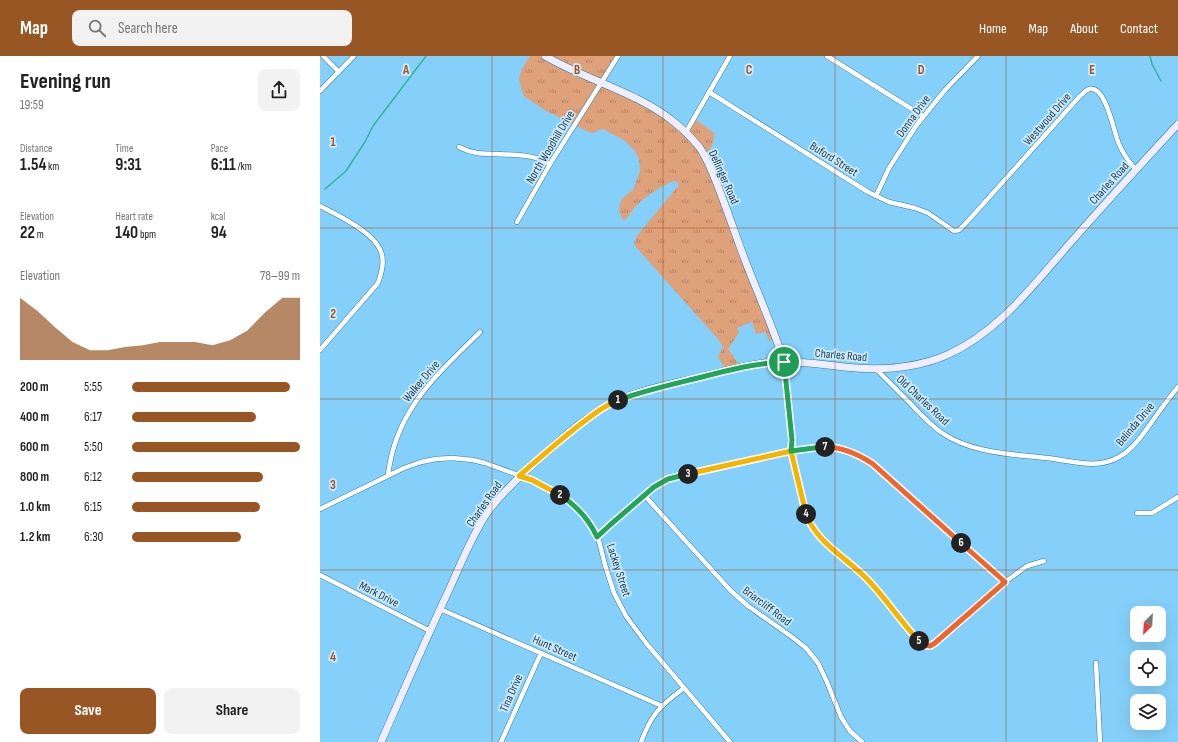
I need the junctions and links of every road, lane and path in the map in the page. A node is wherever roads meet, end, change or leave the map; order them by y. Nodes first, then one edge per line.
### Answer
1 (324, 56) edge
2 (354, 56) edge
3 (545, 56) edge
4 (618, 56) edge
5 (730, 56) edge
6 (827, 56) edge
7 (978, 56) edge
8 (339, 72) junction
9 (600, 83) junction
10 (320, 92) edge
11 (709, 92) junction
12 (923, 116) junction
13 (1178, 124) edge
14 (686, 132) junction
15 (459, 147) dead end
16 (550, 164) junction
17 (1136, 170) junction
18 (876, 196) junction
19 (320, 206) edge
20 (517, 222) dead end
21 (954, 231) joint
22 (480, 332) dead end
23 (320, 350) edge
24 (784, 362) junction
25 (877, 370) junction
26 (1178, 387) edge
27 (791, 451) junction
28 (1053, 459) joint
29 (388, 475) junction
30 (519, 476) junction
31 (644, 495) junction
32 (1178, 497) edge
33 (320, 509) edge
34 (1137, 513) dead end
35 (597, 537) junction
36 (1044, 561) dead end
37 (320, 575) edge
38 (1005, 582) junction
39 (440, 609) junction
40 (430, 631) junction
41 (541, 653) junction
42 (1096, 663) dead end
43 (684, 688) junction
44 (662, 706) junction
45 (381, 742) edge
46 (501, 742) edge
47 (641, 742) edge
48 (730, 742) edge
49 (862, 742) edge
50 (1100, 742) edge

1 - 8 street
2 - 8 street
3 - 9 street, Dellinger Road
4 - 9 street, North Woodhill Drive
5 - 11 street
6 - 12 street
7 - 12 street, Donna Drive
8 - 10 street
9 - 14 street, Dellinger Road
9 - 16 street, North Woodhill Drive
11 - 14 street
11 - 18 street, Buford Street
12 - 18 street, Donna Drive
13 - 17 street, Charles Road
14 - 24 street, Dellinger Road
15 - 16 street
16 - 20 street, North Woodhill Drive
17 - 21 street, Westwood Drive
17 - 25 street, Charles Road
18 - 21 street, Buford Street
19 - 23 street
22 - 29 street, Walker Drive
24 - 25 street, Charles Road
24 - 27 street
24 - 30 street, Charles Road
25 - 28 street, Old Charles Road
26 - 28 street, Belinda Drive
27 - 31 street
27 - 38 street
27 - 38 street
29 - 30 street, Lackey Street
29 - 33 street, Lackey Street
30 - 35 street, Lackey Street
30 - 39 street, Charles Road
31 - 35 street
31 - 49 street, Briarcliff Road
32 - 34 street
35 - 43 street, Lackey Street
36 - 38 street
37 - 40 street, Mark Drive
39 - 40 street, Charles Road
39 - 41 street, Hunt Street
40 - 45 street, Charles Road
41 - 44 street, Hunt Street
41 - 46 street, Tina Drive
42 - 50 street
43 - 44 street
43 - 48 street, Lackey Street
44 - 47 street

